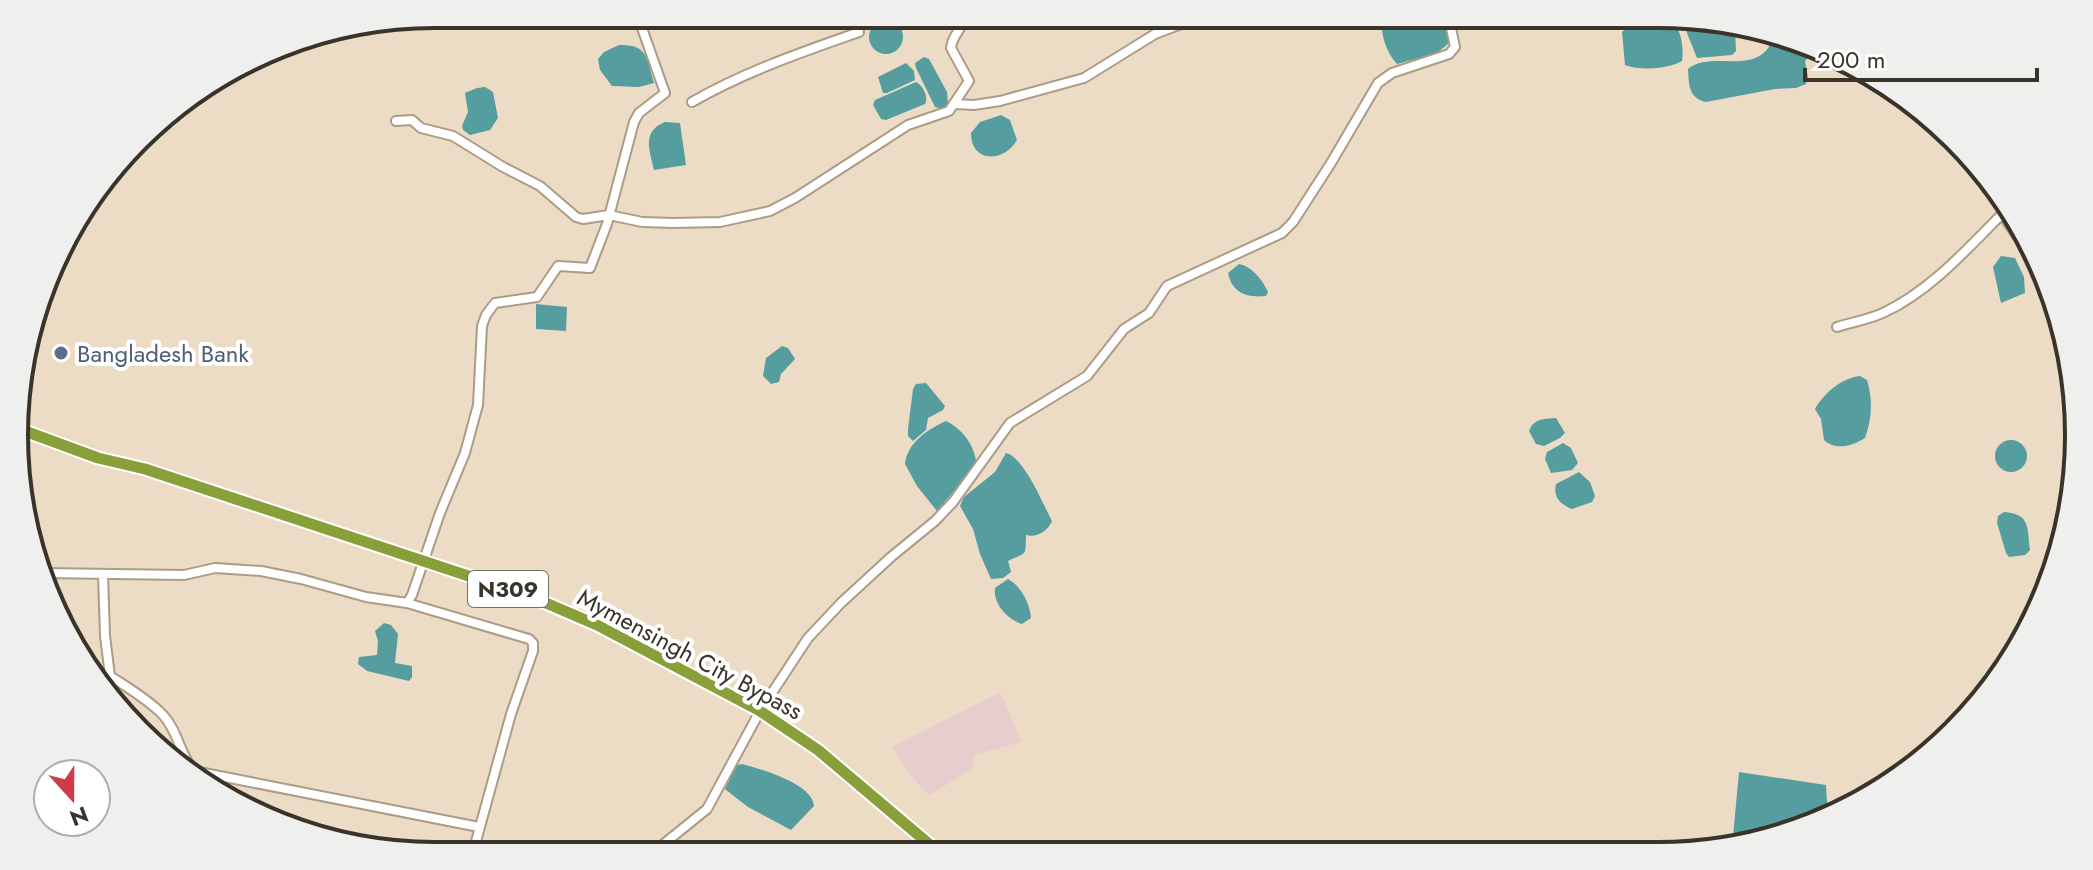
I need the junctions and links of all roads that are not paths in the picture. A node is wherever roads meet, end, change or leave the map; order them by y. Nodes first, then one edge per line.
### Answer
1 (642, 28) edge
2 (858, 28) edge
3 (961, 28) edge
4 (1171, 28) edge
5 (1451, 28) edge
6 (692, 102) dead end
7 (956, 104) junction
8 (396, 121) dead end
9 (609, 215) junction
10 (2000, 216) edge
11 (1837, 327) dead end
12 (28, 432) edge
13 (423, 560) junction
14 (53, 573) edge
15 (103, 574) junction
16 (407, 603) junction
17 (760, 711) junction
18 (183, 754) edge
19 (211, 774) edge
20 (479, 827) junction
21 (475, 842) edge
22 (666, 842) edge
23 (927, 842) edge

1 - 9 street
2 - 6 street
3 - 7 street
4 - 7 street
5 - 17 street
7 - 9 street
8 - 9 street
9 - 13 street
10 - 11 street
12 - 13 highway, Mymensingh City Bypass / N309
13 - 16 street
13 - 17 highway, Mymensingh City Bypass / N309
14 - 15 street
15 - 16 street
15 - 18 street
16 - 20 street
17 - 22 street
17 - 23 highway, Mymensingh City Bypass / N309
19 - 20 street
20 - 21 street

